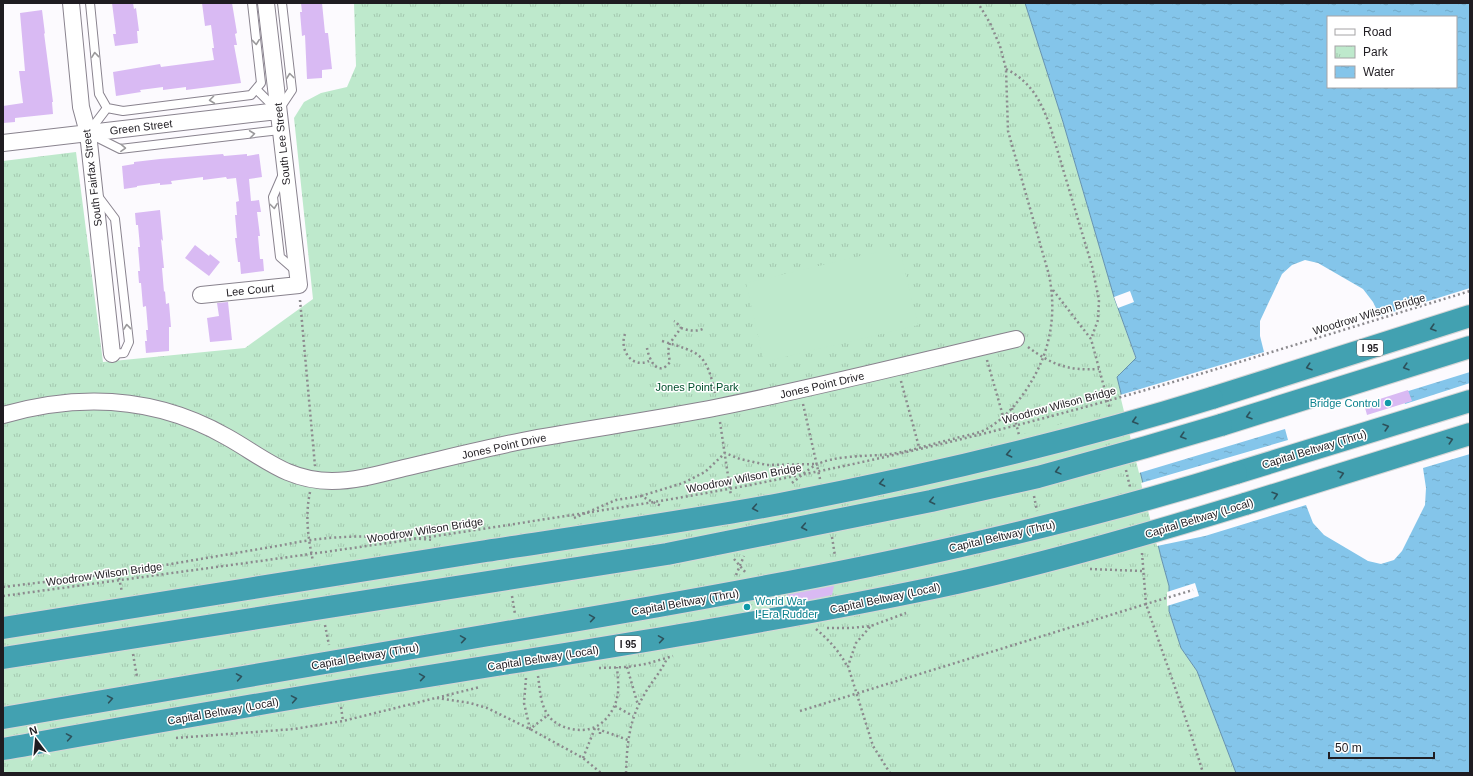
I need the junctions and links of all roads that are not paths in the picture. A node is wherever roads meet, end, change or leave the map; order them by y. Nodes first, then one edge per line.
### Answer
1 (71, 3) edge
2 (90, 3) edge
3 (252, 3) edge
4 (266, 3) edge
5 (282, 3) edge
6 (256, 89) junction
7 (107, 108) junction
8 (278, 111) junction
9 (280, 130) junction
10 (88, 133) junction
11 (3, 144) edge
12 (298, 279) joint
13 (200, 295) dead end
14 (1470, 316) edge
15 (1016, 339) road end
16 (1470, 347) edge
17 (112, 354) dead end
18 (1470, 401) edge
19 (3, 414) edge
20 (1470, 434) edge
21 (3, 628) edge
22 (3, 658) edge
23 (3, 718) edge
24 (3, 749) edge

1 - 10 street, South Fairfax Street
7 -> 2 lane
3 -> 6 lane
4 - 8 street, South Lee Street
8 -> 5 lane
6 -> 7 lane
6 - 8 lane
7 - 10 lane
8 - 9 street, South Lee Street
8 - 10 street, Green Street
10 -> 9 lane
9 - 12 street, South Lee Street
10 - 11 street, Green Street
10 - 17 street, South Fairfax Street
12 - 13 street, Lee Court
14 -> 21 highway, I 95, bridge
15 - 19 street, Jones Point Drive
16 -> 22 highway, bridge
23 -> 18 highway, Capital Beltway (Thru), bridge
24 -> 20 highway, Capital Beltway (Local) / I 95, bridge

